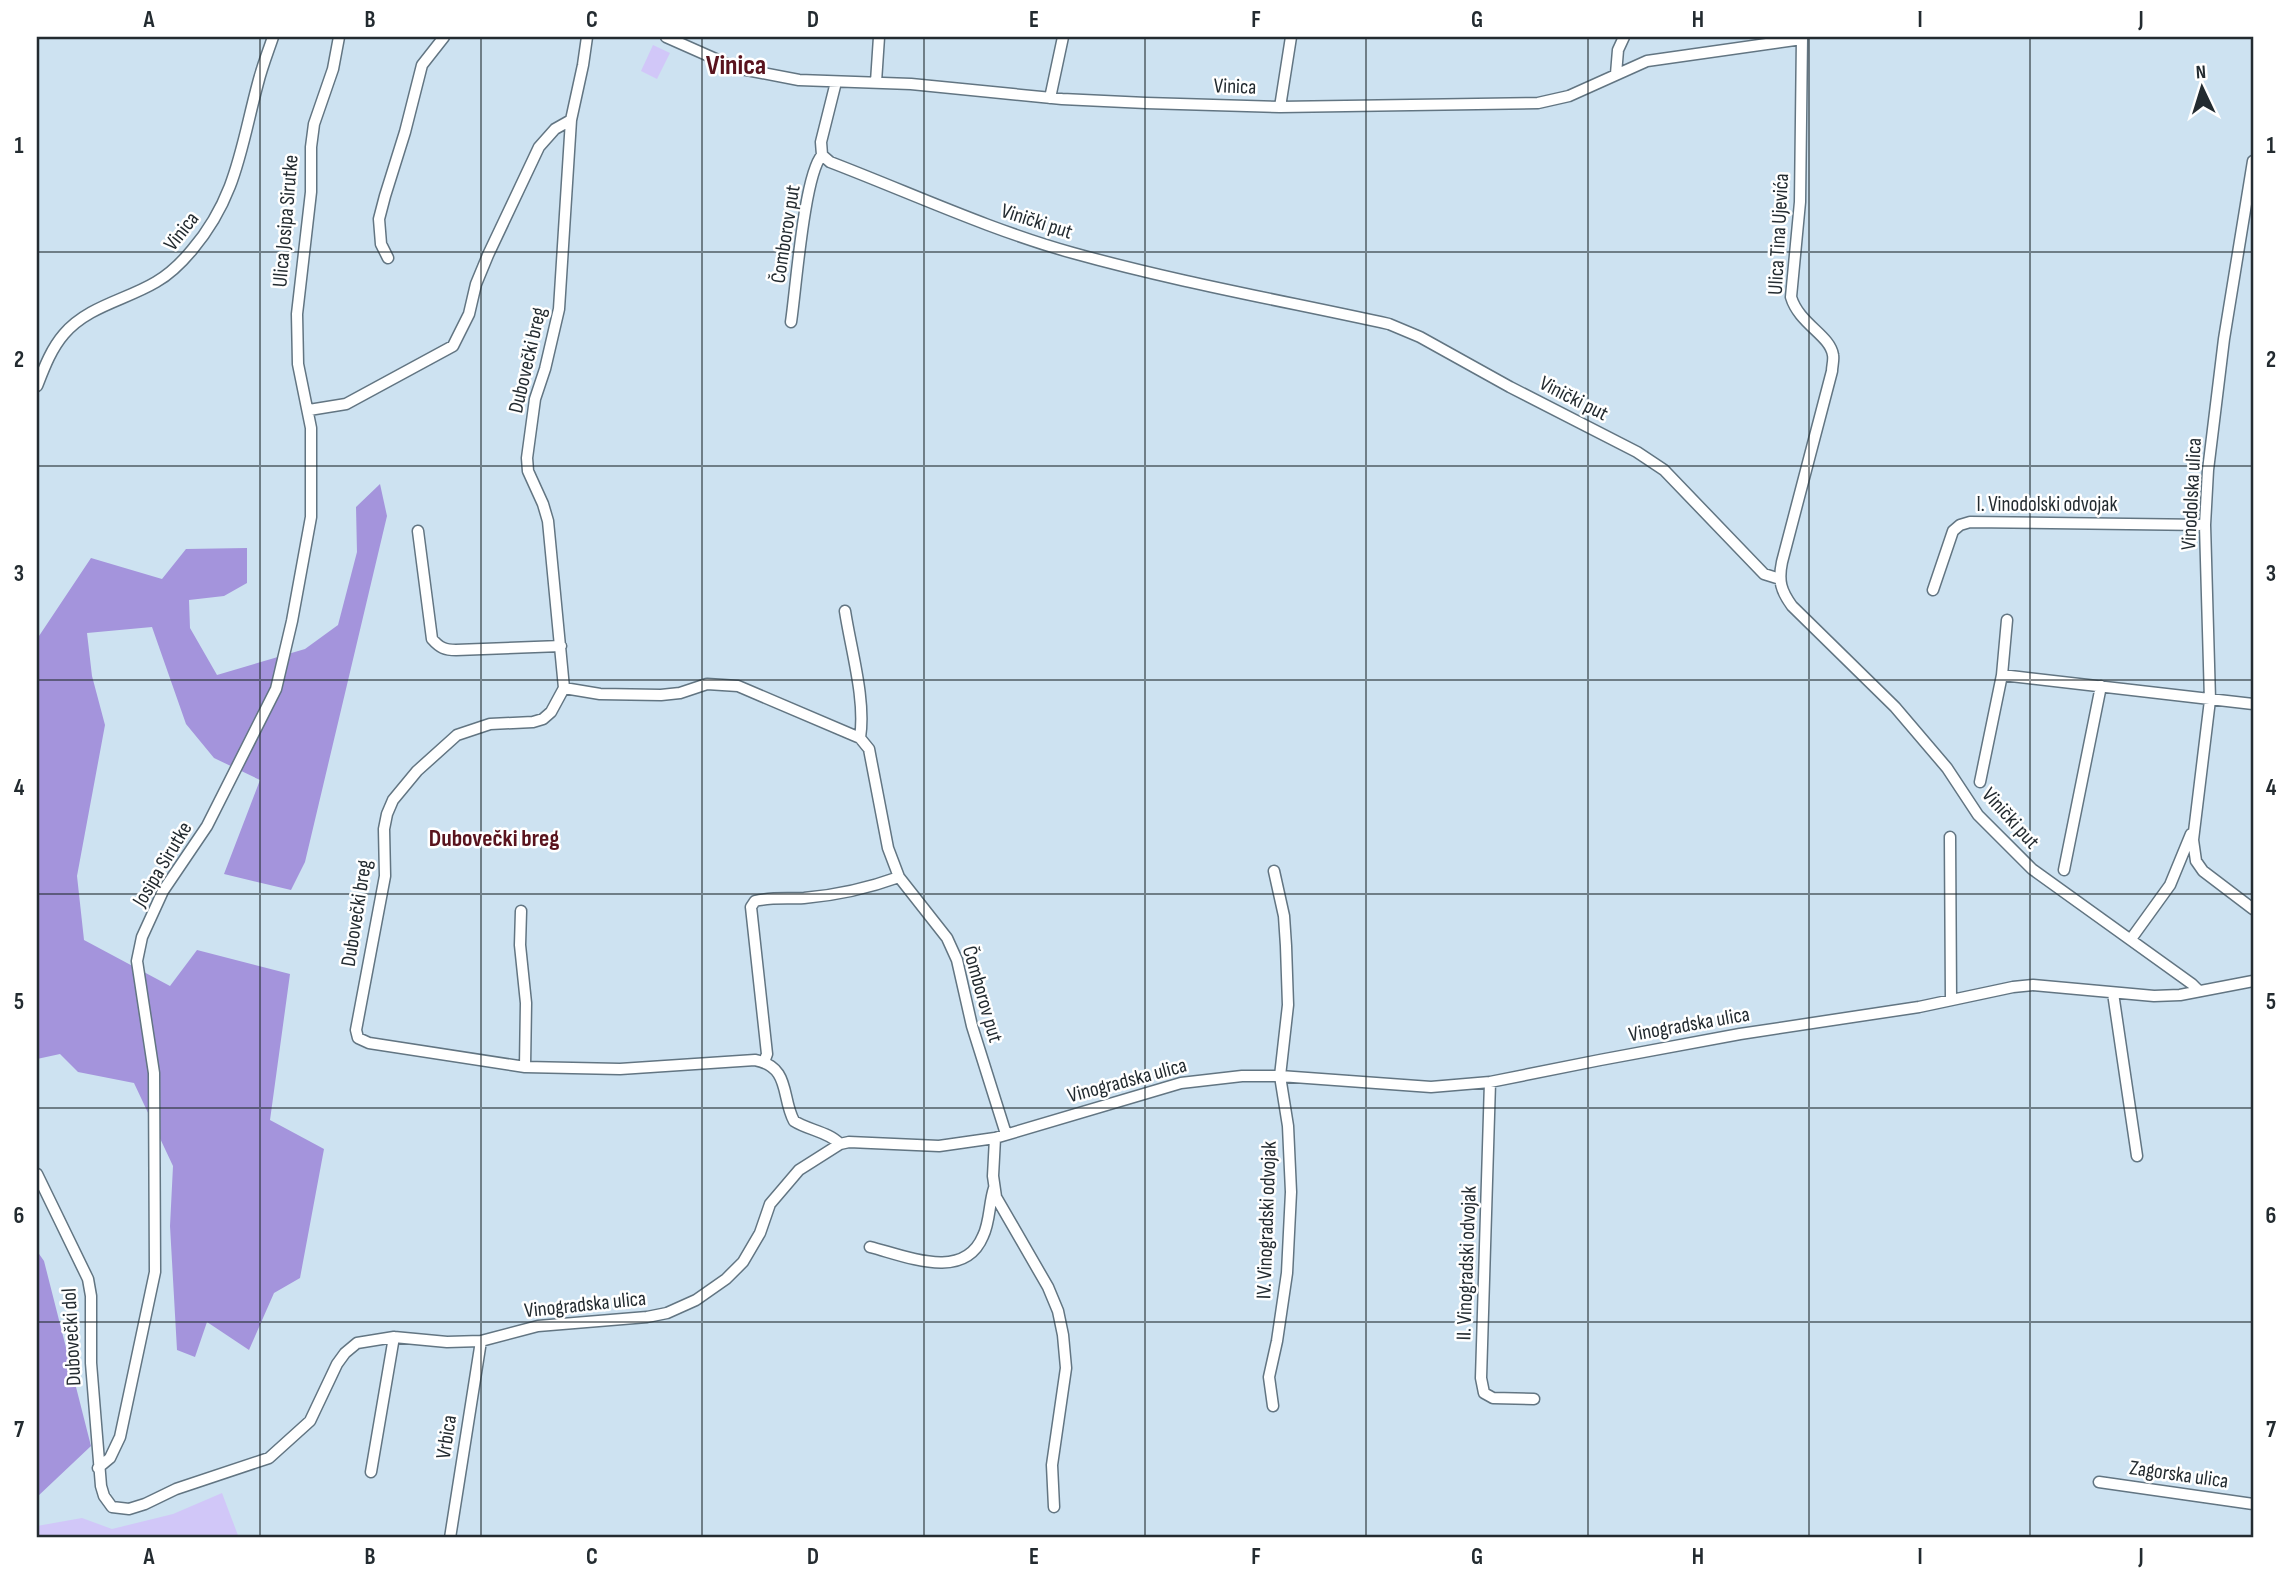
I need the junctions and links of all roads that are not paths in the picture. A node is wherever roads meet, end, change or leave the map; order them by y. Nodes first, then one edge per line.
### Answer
1 (273, 37) edge
2 (340, 37) edge
3 (444, 37) edge
4 (587, 37) edge
5 (666, 37) edge
6 (879, 37) edge
7 (1063, 37) edge
8 (1291, 37) edge
9 (1624, 37) edge
10 (1802, 38) edge
11 (1616, 74) junction
12 (836, 82) junction
13 (876, 82) junction
14 (1050, 98) junction
15 (1280, 107) junction
16 (571, 120) junction
17 (822, 155) junction
18 (2253, 161) edge
19 (388, 258) dead end
20 (790, 322) dead end
21 (37, 386) edge
22 (309, 410) junction
23 (2205, 524) junction
24 (418, 531) dead end
25 (1780, 579) junction
26 (1933, 590) dead end
27 (845, 611) dead end
28 (2007, 620) dead end
29 (561, 646) junction
30 (2002, 675) junction
31 (2101, 686) junction
32 (564, 688) junction
33 (2210, 700) junction
34 (2253, 704) edge
35 (860, 738) junction
36 (1980, 782) dead end
37 (2193, 830) junction
38 (1950, 838) dead end
39 (2064, 870) dead end
40 (1273, 871) dead end
41 (899, 877) junction
42 (2253, 909) edge
43 (521, 911) dead end
44 (2131, 939) junction
45 (2253, 981) edge
46 (2199, 991) junction
47 (2113, 993) junction
48 (1951, 1000) junction
49 (764, 1062) junction
50 (525, 1067) junction
51 (1280, 1076) junction
52 (1490, 1082) junction
53 (1006, 1134) junction
54 (995, 1139) junction
55 (840, 1144) junction
56 (2137, 1156) dead end
57 (37, 1174) edge
58 (994, 1188) junction
59 (870, 1247) dead end
60 (394, 1337) junction
61 (481, 1341) junction
62 (1534, 1399) dead end
63 (1273, 1406) dead end
64 (98, 1468) junction
65 (371, 1472) dead end
66 (2099, 1482) dead end
67 (2253, 1504) edge
68 (112, 1507) joint
69 (1054, 1507) dead end
70 (450, 1538) edge

1 - 21 street, Vinica
2 - 22 street, Ulica Josipa Sirutke
3 - 19 street
4 - 16 street, Dubovečki breg
5 - 12 street, Vinica
6 - 13 street
7 - 14 street
8 - 15 street
9 - 11 street
10 - 11 street, Vinica
10 - 25 street, Ulica Tina Ujevića
11 - 15 street, Vinica
12 - 13 street, Vinica
12 - 17 street
13 - 14 street, Vinica
14 - 15 street, Vinica
16 - 22 street
16 - 29 street, Dubovečki breg
17 - 20 street, Čomborov put
17 - 25 street, Vinički put
18 - 23 street, Vinodolska ulica
22 - 64 street, Josipa Sirutke
23 - 26 street, I. Vinodolski odvojak
23 - 33 street, Vinodolska ulica
24 - 29 street
25 - 44 street, Vinički put
27 - 35 street, Čomborov put
28 - 30 street
29 - 32 street, Dubovečki breg
30 - 31 street
30 - 36 street
31 - 33 street
31 - 39 street
32 - 35 street
32 - 50 street, Dubovečki breg
33 - 34 street
33 - 37 street, Vinodolska ulica
35 - 41 street, Čomborov put
37 - 42 street, Vinodolska ulica
37 - 44 street, Vinodolska ulica
38 - 48 street
40 - 51 street, IV. Vinogradski odvojak
41 - 49 street
41 - 53 street, Čomborov put
43 - 50 street
44 - 46 street, Vinički put
45 - 46 street, Vinogradska ulica
46 - 47 street, Vinogradska ulica
47 - 48 street, Vinogradska ulica
47 - 56 street
48 - 52 street, Vinogradska ulica
49 - 50 street, Dubovečki breg
49 - 55 street
51 - 52 street, Vinogradska ulica
51 - 53 street, Vinogradska ulica
51 - 63 street, IV. Vinogradski odvojak
52 - 62 street, II. Vinogradski odvojak
53 - 54 street, Vinogradska ulica
54 - 55 street, Vinogradska ulica
54 - 58 street
55 - 61 street, Vinogradska ulica
57 - 64 street, Dubovečki dol
58 - 59 street
58 - 69 street
60 - 61 street, Vinogradska ulica
60 - 65 street
60 - 68 street, Vinogradska ulica
61 - 70 street, Vrbica
64 - 68 street, Dubovečki dol
66 - 67 street, Zagorska ulica

